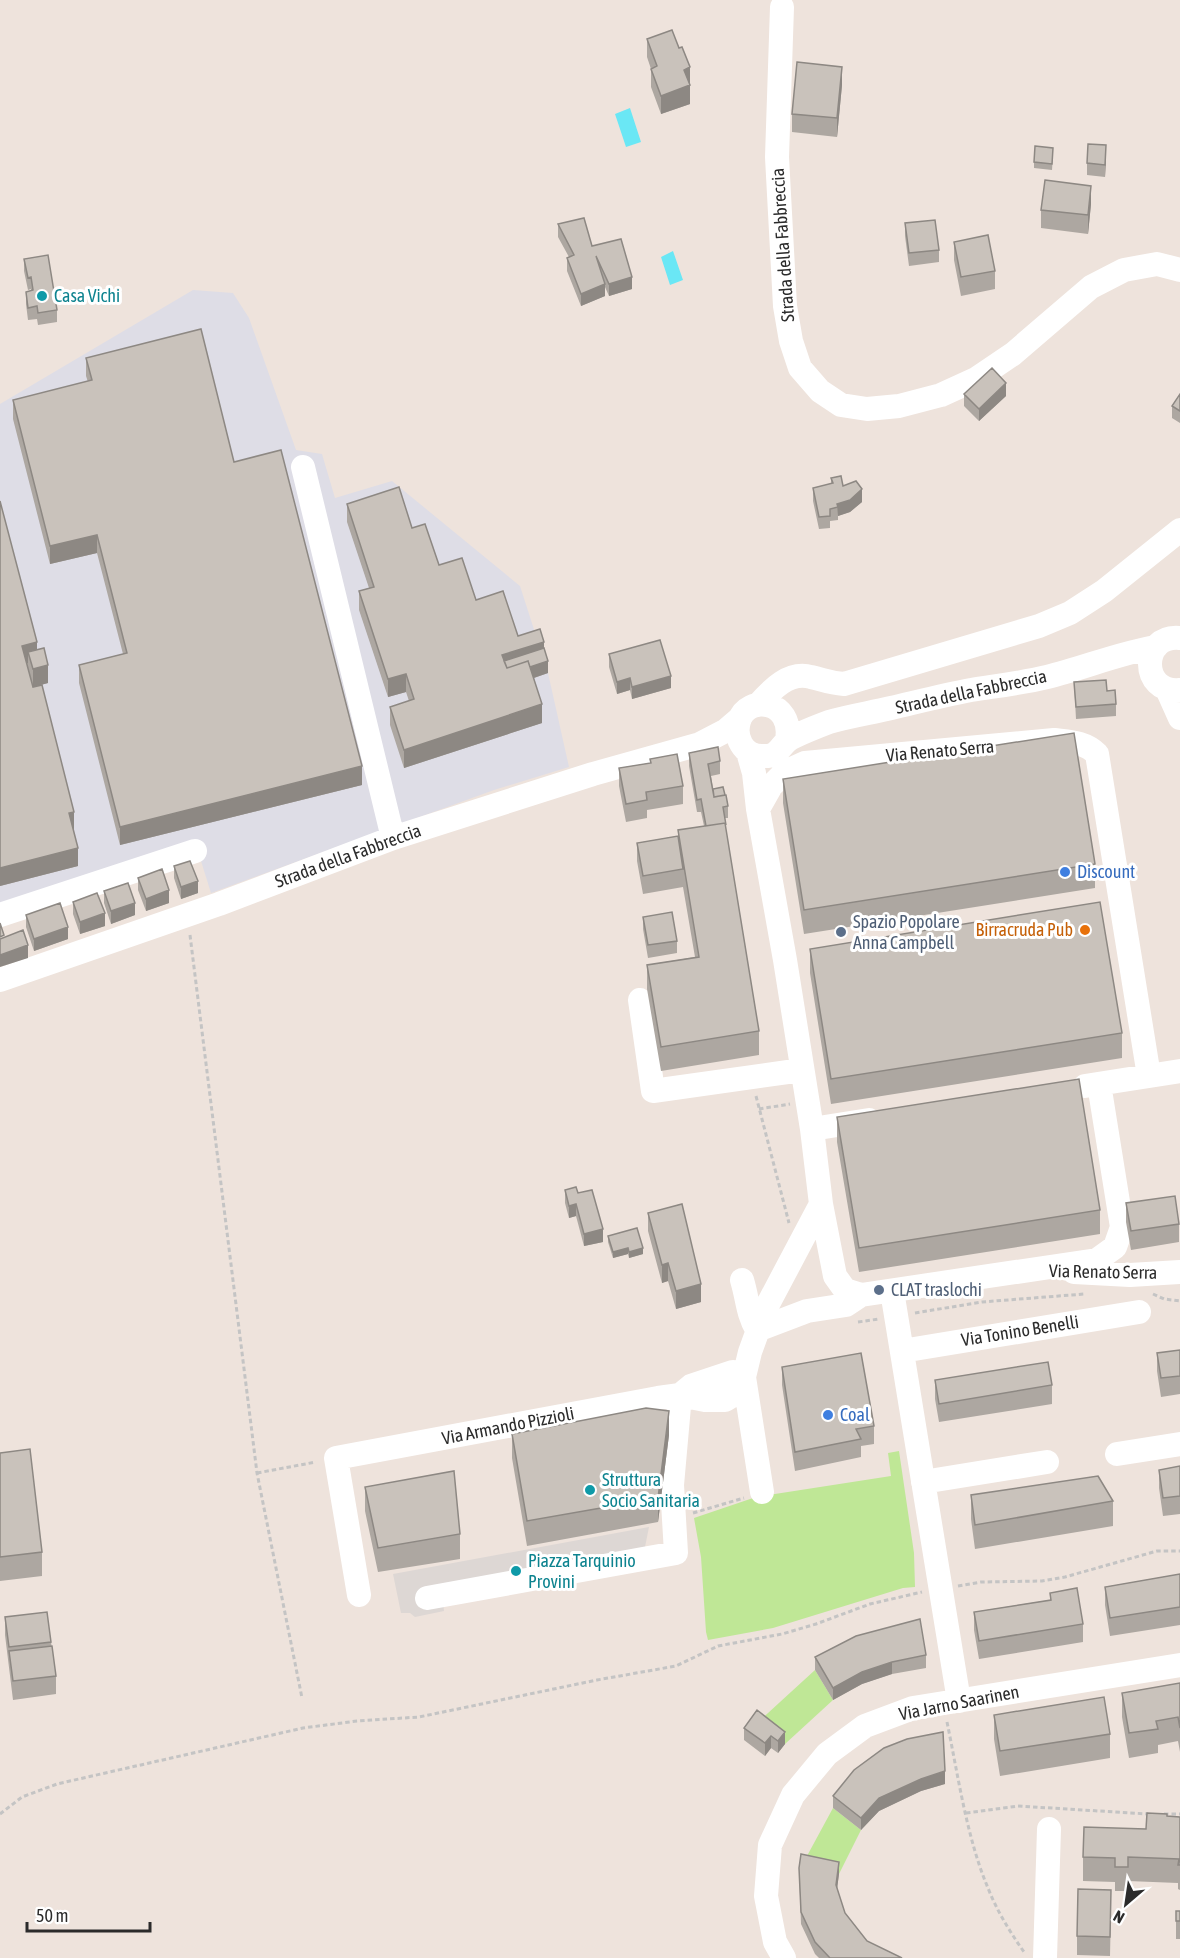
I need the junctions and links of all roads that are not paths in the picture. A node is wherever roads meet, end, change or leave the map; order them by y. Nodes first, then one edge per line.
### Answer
1 (782, 7) dead end
2 (1180, 270) edge
3 (303, 468) dead end
4 (1180, 530) edge
5 (1180, 638) edge
6 (1153, 658) junction
7 (1173, 690) edge
8 (1180, 718) edge
9 (771, 719) junction
10 (700, 744) junction
11 (745, 750) junction
12 (758, 809) junction
13 (393, 838) junction
14 (195, 851) dead end
15 (0, 915) edge
16 (0, 980) edge
17 (640, 1000) dead end
18 (802, 1070) junction
19 (1180, 1071) edge
20 (1149, 1076) junction
21 (1099, 1084) junction
22 (1064, 1089) edge
23 (892, 1116) edge
24 (812, 1129) junction
25 (821, 1204) junction
26 (1027, 1270) junction
27 (1180, 1272) edge
28 (892, 1291) junction
29 (861, 1295) junction
30 (1144, 1302) road end
31 (757, 1330) junction
32 (902, 1351) junction
33 (744, 1377) junction
34 (681, 1395) junction
35 (1180, 1444) edge
36 (1117, 1454) dead end
37 (1047, 1462) dead end
38 (924, 1482) junction
39 (762, 1492) road end
40 (359, 1595) dead end
41 (427, 1598) dead end
42 (1180, 1665) edge
43 (959, 1701) junction
44 (1049, 1829) dead end
45 (784, 1958) edge
46 (1046, 1958) edge

1 - 2 street, Strada della Fabbreccia
3 - 13 street
4 - 9 street, Strada della Fabbreccia
5 - 6 street, Strada della Fabbreccia
6 - 7 street
6 - 9 street, Strada della Fabbreccia
7 - 8 street
9 - 10 street, Strada della Fabbreccia
9 - 11 street, Strada della Fabbreccia
9 - 11 street, Strada della Fabbreccia
10 - 11 street, Strada della Fabbreccia
10 - 13 street, Strada della Fabbreccia
11 - 12 street
12 - 18 street
12 - 20 street, Via Renato Serra
13 - 16 street, Strada della Fabbreccia
14 - 15 street
17 - 18 street
18 - 24 street
19 - 20 street
20 - 21 street
21 - 22 street
21 - 26 street, Via Renato Serra
23 - 24 street
24 - 25 street
25 - 29 street
25 - 31 street, Via Armando Pizzioli
26 - 27 street, Via Renato Serra
26 - 28 street, Via Renato Serra
28 - 29 street, Via Renato Serra
28 - 32 street
29 - 31 street, Via Renato Serra
30 - 32 street, Via Tonino Benelli
31 - 33 street, Via Armando Pizzioli
32 - 38 street
33 - 34 street, Via Armando Pizzioli
33 - 39 street
34 - 40 street, Via Armando Pizzioli
34 - 41 street
35 - 36 street
37 - 38 street
38 - 43 street
42 - 43 street, Via Jarno Saarinen
43 - 45 street, Via Jarno Saarinen
44 - 46 street

